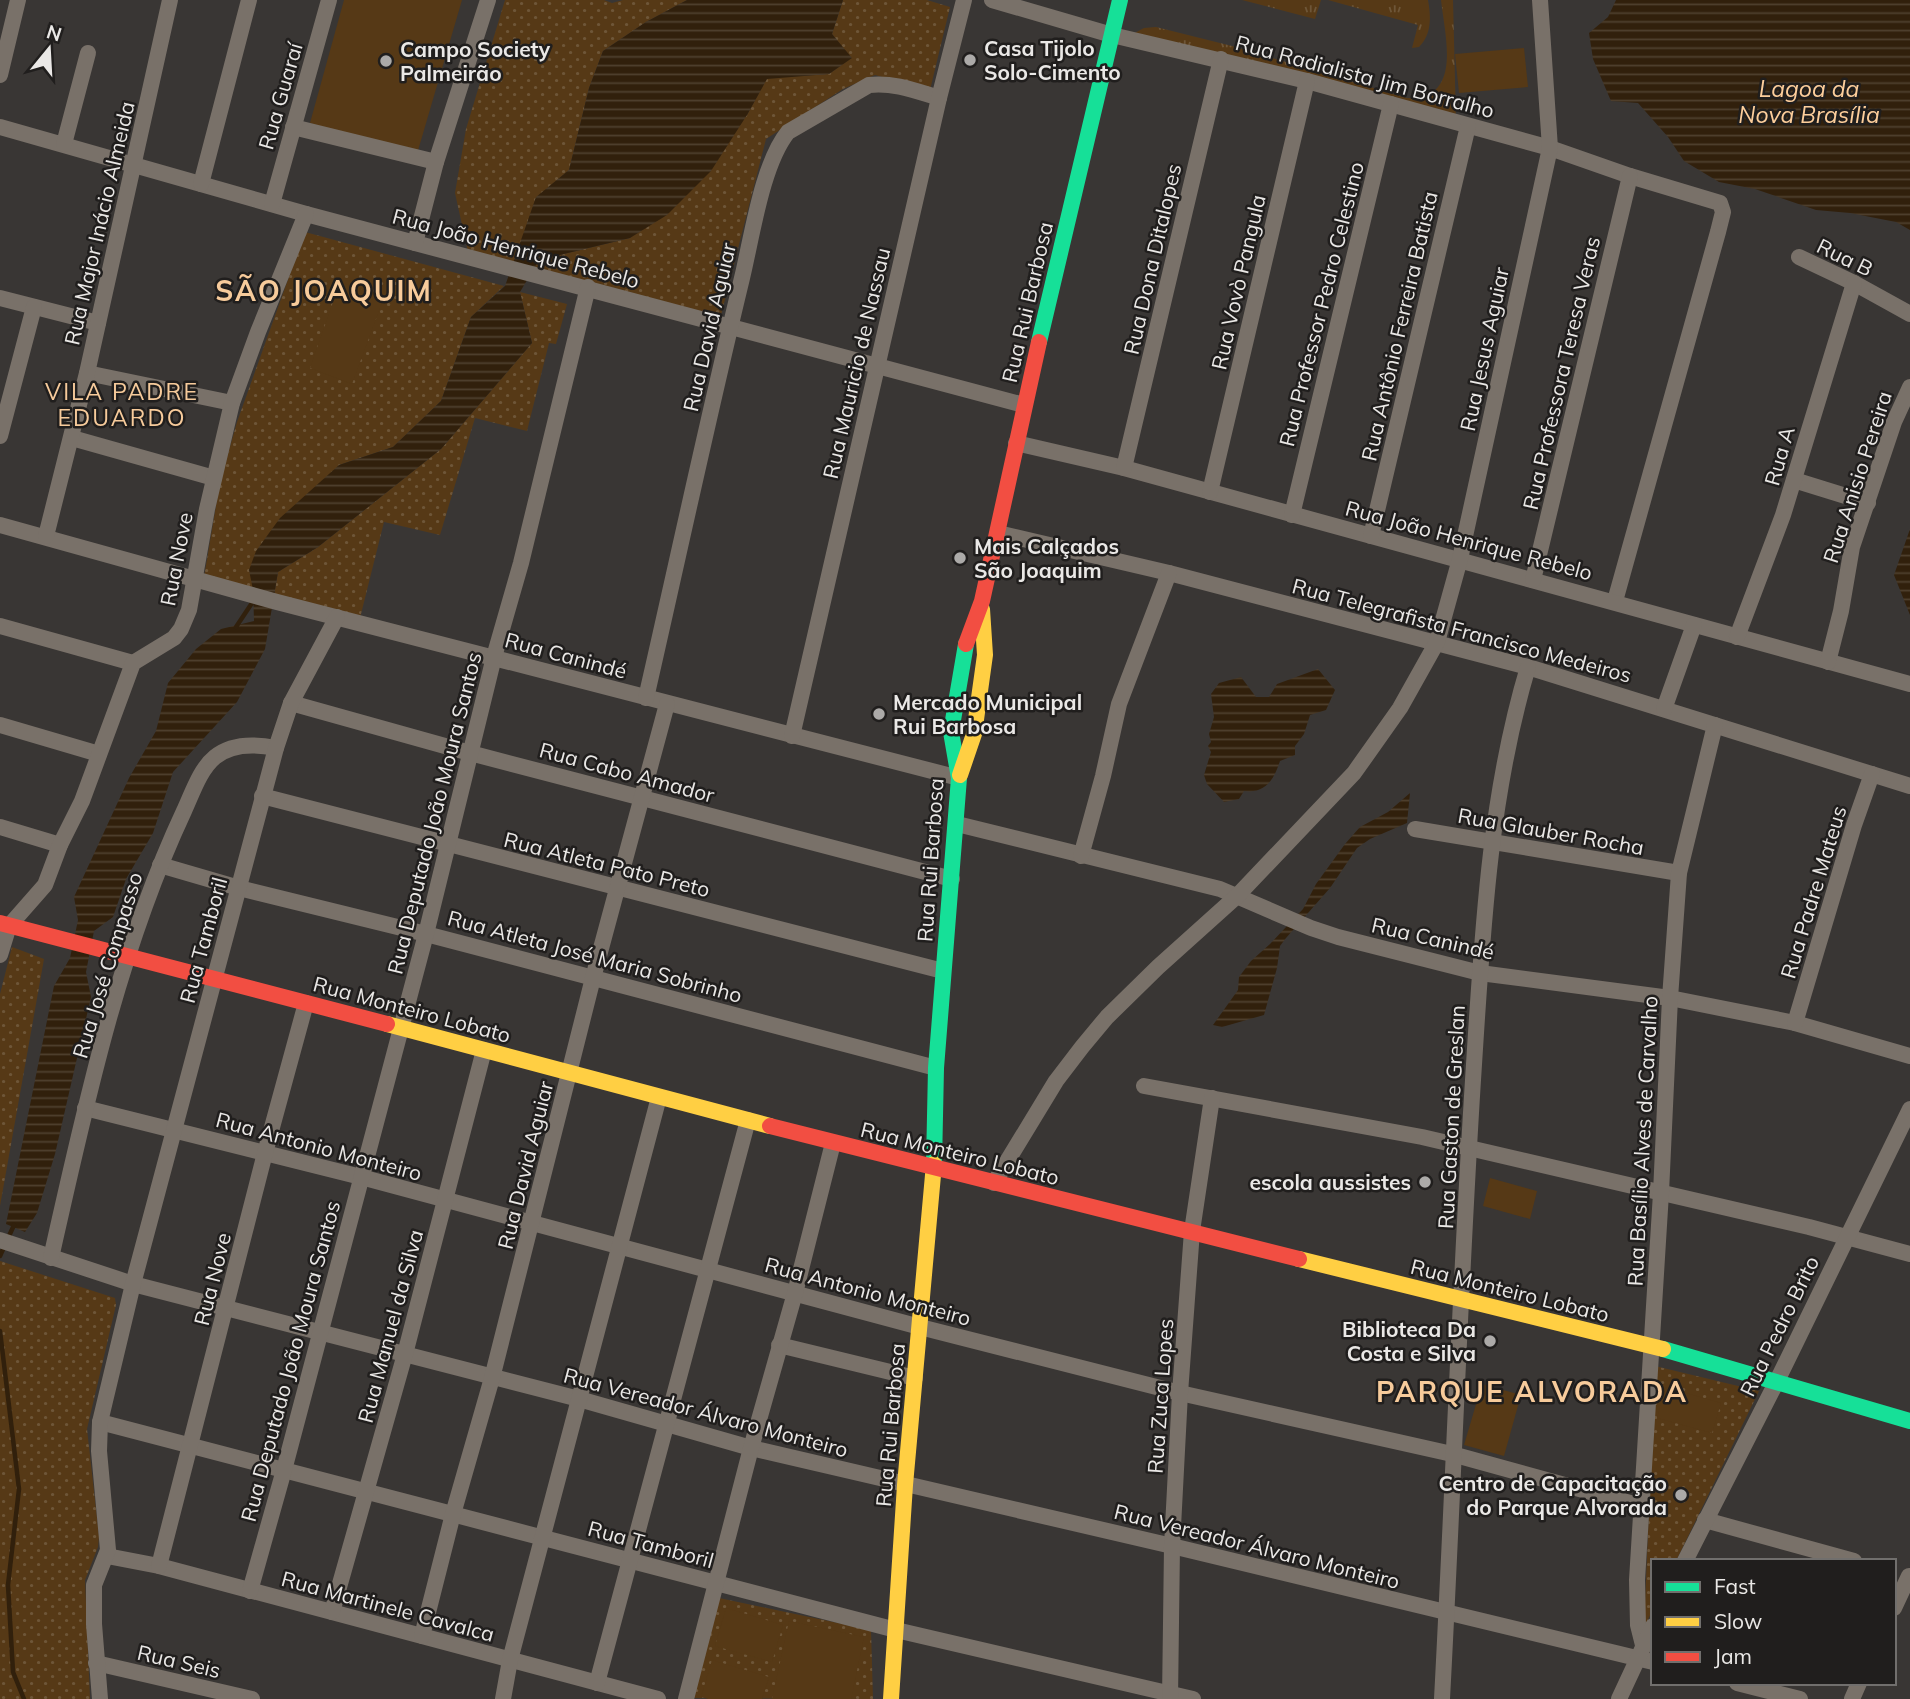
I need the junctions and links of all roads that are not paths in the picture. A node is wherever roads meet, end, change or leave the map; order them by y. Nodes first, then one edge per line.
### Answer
1 (18, 0) edge
2 (170, 0) edge
3 (249, 0) edge
4 (329, 0) edge
5 (488, 0) edge
6 (964, 0) edge
7 (992, 0) edge
8 (1120, 0) edge
9 (1540, 0) edge
10 (1112, 35) junction
11 (88, 53) dead end
12 (1221, 59) junction
13 (0, 75) edge
14 (1307, 81) junction
15 (939, 98) junction
16 (1391, 104) junction
17 (1468, 126) junction
18 (0, 127) edge
19 (293, 127) junction
20 (64, 144) junction
21 (1550, 148) junction
22 (436, 162) junction
23 (134, 164) junction
24 (1630, 176) junction
25 (201, 184) junction
26 (272, 204) junction
27 (306, 214) junction
28 (415, 243) junction
29 (1799, 257) dead end
30 (1854, 284) junction
31 (588, 287) junction
32 (0, 298) edge
33 (34, 307) junction
34 (1910, 314) edge
35 (98, 323) junction
36 (730, 327) junction
37 (877, 366) junction
38 (87, 373) junction
39 (1910, 387) edge
40 (232, 403) junction
41 (1024, 405) junction
42 (0, 436) edge
43 (72, 438) junction
44 (1016, 443) junction
45 (1124, 468) junction
46 (214, 478) junction
47 (1794, 480) junction
48 (1210, 492) junction
49 (1868, 503) junction
50 (1292, 514) junction
51 (0, 524) edge
52 (998, 533) junction
53 (46, 536) junction
54 (1371, 536) junction
55 (1460, 559) junction
56 (1169, 573) junction
57 (196, 579) junction
58 (1533, 580) junction
59 (982, 601) junction
60 (1615, 601) junction
61 (337, 617) junction
62 (1694, 625) junction
63 (0, 626) edge
64 (1737, 637) junction
65 (1437, 642) junction
66 (494, 657) junction
67 (1828, 662) junction
68 (133, 663) junction
69 (1528, 667) junction
70 (1910, 684) edge
71 (646, 698) junction
72 (291, 703) junction
73 (667, 704) junction
74 (1664, 709) junction
75 (0, 725) edge
76 (1715, 725) junction
77 (792, 736) junction
78 (276, 748) junction
79 (470, 753) junction
80 (99, 754) junction
81 (1872, 774) junction
82 (959, 778) junction
83 (1910, 786) edge
84 (262, 796) junction
85 (642, 798) junction
86 (957, 824) junction
87 (0, 827) edge
88 (1415, 830) dead end
89 (1493, 842) junction
90 (60, 845) junction
91 (448, 845) junction
92 (1081, 856) junction
93 (160, 865) junction
94 (1679, 873) junction
95 (952, 879) junction
96 (239, 888) junction
97 (619, 889) junction
98 (1237, 896) junction
99 (5, 924) edge
100 (426, 934) junction
101 (0, 955) edge
102 (128, 956) junction
103 (943, 971) junction
104 (1480, 973) junction
105 (215, 978) junction
106 (593, 978) junction
107 (1670, 998) junction
108 (306, 1003) junction
109 (1795, 1023) junction
110 (401, 1028) junction
111 (484, 1050) junction
112 (1910, 1056) edge
113 (936, 1068) junction
114 (570, 1072) junction
115 (1144, 1086) dead end
116 (659, 1097) junction
117 (1212, 1098) junction
118 (85, 1108) junction
119 (1910, 1109) edge
120 (748, 1120) junction
121 (175, 1130) junction
122 (833, 1143) junction
123 (1469, 1148) junction
124 (265, 1153) junction
125 (934, 1168) junction
126 (361, 1177) junction
127 (994, 1183) junction
128 (1661, 1193) junction
129 (445, 1201) junction
130 (532, 1224) junction
131 (1192, 1231) junction
132 (1846, 1237) junction
133 (0, 1240) edge
134 (620, 1248) junction
135 (1910, 1254) edge
136 (51, 1258) junction
137 (710, 1271) junction
138 (133, 1283) junction
139 (795, 1293) junction
140 (1462, 1300) junction
141 (226, 1308) junction
142 (920, 1327) junction
143 (319, 1331) junction
144 (779, 1345) junction
145 (1652, 1346) junction
146 (405, 1354) junction
147 (492, 1378) junction
148 (915, 1378) junction
149 (1776, 1383) junction
150 (1180, 1393) junction
151 (579, 1399) junction
152 (1910, 1421) edge
153 (100, 1422) junction
154 (668, 1424) junction
155 (191, 1444) junction
156 (751, 1448) junction
157 (1452, 1454) junction
158 (284, 1470) junction
159 (905, 1485) junction
160 (367, 1491) junction
161 (1642, 1506) junction
162 (453, 1514) junction
163 (1706, 1520) junction
164 (543, 1537) junction
165 (1172, 1546) junction
166 (107, 1556) junction
167 (1686, 1559) edge
168 (1847, 1559) edge
169 (629, 1561) junction
170 (159, 1566) junction
171 (1910, 1576) edge
172 (716, 1583) junction
173 (250, 1591) junction
174 (1896, 1604) edge
175 (332, 1612) junction
176 (1447, 1614) junction
177 (896, 1630) junction
178 (1651, 1632) edge
179 (422, 1636) junction
180 (1644, 1655) edge
181 (510, 1660) junction
182 (96, 1663) junction
183 (597, 1683) junction
184 (1745, 1685) edge
185 (1170, 1696) edge
186 (100, 1699) edge
187 (252, 1699) edge
188 (503, 1699) edge
189 (658, 1699) edge
190 (686, 1699) edge
191 (891, 1699) edge
192 (1193, 1699) edge
193 (1442, 1699) edge
194 (1619, 1699) edge
195 (1800, 1699) edge

1 - 13 street
2 - 23 street, Rua Major Inácio Almeida
3 - 25 street
4 - 19 street, Rua Guaraí
5 - 22 street
6 - 15 street, Rua Mauricio de Nassau
7 - 10 street, Rua Radialista Jim Borralho
8 - 10 street, Rua Rui Barbosa
9 - 21 street, Rua Jesus Aguiar
10 - 12 street, Rua Radialista Jim Borralho
10 - 41 street, Rua Rui Barbosa
11 - 20 street
12 - 14 street, Rua Radialista Jim Borralho
12 - 45 street, Rua Dona Ditalopes
14 - 16 street, Rua Radialista Jim Borralho
14 - 48 street, Rua Vovò Pangula
15 - 36 street, Rua David Aguiar
15 - 37 street, Rua Mauricio de Nassau
16 - 17 street, Rua Radialista Jim Borralho
16 - 50 street, Rua Professor Pedro Celestino
17 - 21 street, Rua Radialista Jim Borralho
17 - 54 street, Rua Antônio Ferreira Batista
18 - 20 street, Rua João Henrique Rebelo
19 - 22 street
19 - 26 street, Rua Guaraí
20 - 23 street, Rua João Henrique Rebelo
21 - 24 street, Rua Radialista Jim Borralho
21 - 55 street, Rua Jesus Aguiar
22 - 28 street
23 - 25 street, Rua João Henrique Rebelo
23 - 35 street, Rua Major Inácio Almeida
24 - 58 street, Rua Professora Teresa Veras
24 - 60 street, Rua Radialista Jim Borralho
25 - 26 street, Rua João Henrique Rebelo
26 - 27 street, Rua João Henrique Rebelo
27 - 28 street, Rua João Henrique Rebelo
27 - 40 street, Rua Nove
28 - 31 street, Rua João Henrique Rebelo
29 - 30 street, Rua B
30 - 34 street, Rua B
30 - 47 street, Rua A
31 - 36 street, Rua João Henrique Rebelo
31 - 66 street, Rua Deputado João Moura Santos
32 - 33 street
33 - 35 street
33 - 42 street
35 - 38 street, Rua Major Inácio Almeida
36 - 37 street, Rua João Henrique Rebelo
36 - 71 street, Rua David Aguiar
37 - 41 street, Rua João Henrique Rebelo
37 - 77 street, Rua Mauricio de Nassau
38 - 40 street
38 - 43 street, Rua Major Inácio Almeida
39 - 49 street, Rua Anisio Pereira
40 - 46 street, Rua Nove
41 - 44 street, Rua Rui Barbosa
43 - 46 street
43 - 53 street, Rua Major Inácio Almeida
44 - 45 street, Rua João Henrique Rebelo
44 - 52 street, Rua Rui Barbosa
45 - 48 street, Rua João Henrique Rebelo
46 - 57 street, Rua Nove
47 - 49 street
47 - 64 street, Rua A
48 - 50 street, Rua João Henrique Rebelo
49 - 67 street, Rua Anisio Pereira
50 - 54 street, Rua João Henrique Rebelo
51 - 53 street, Rua Canindé
52 - 56 street, Rua Telegrafista Francisco Medeiros
52 - 59 street, Rua Rui Barbosa
53 - 57 street, Rua Canindé
54 - 55 street, Rua João Henrique Rebelo
55 - 58 street, Rua João Henrique Rebelo
55 - 65 street, Rua Jesus Aguiar
56 - 65 street, Rua Telegrafista Francisco Medeiros
56 - 92 street
57 - 61 street, Rua Canindé
57 - 68 street, Rua Nove
58 - 60 street, Rua João Henrique Rebelo
59 - 82 street
59 - 82 street, Rua Rui Barbosa
60 - 62 street, Rua João Henrique Rebelo
61 - 66 street, Rua Canindé
61 - 72 street, Rua Tamboril
62 - 64 street, Rua João Henrique Rebelo
62 - 74 street
63 - 68 street
64 - 67 street, Rua João Henrique Rebelo
65 - 69 street, Rua Telegrafista Francisco Medeiros
65 - 98 street, Rua Jesus Aguiar
66 - 71 street, Rua Canindé
66 - 79 street, Rua Deputado João Moura Santos
67 - 70 street, Rua João Henrique Rebelo
68 - 80 street
69 - 74 street, Rua Telegrafista Francisco Medeiros
69 - 89 street, Rua Gaston de Greslan
71 - 73 street, Rua Canindé
72 - 78 street, Rua Tamboril
72 - 79 street, Rua Cabo Amador
73 - 77 street, Rua Canindé
73 - 85 street, Rua David Aguiar
74 - 76 street, Rua Telegrafista Francisco Medeiros
75 - 80 street
76 - 81 street, Rua Telegrafista Francisco Medeiros
76 - 94 street, Rua Basílio Alves de Carvalho
77 - 82 street, Rua Canindé
78 - 84 street, Rua Tamboril
78 - 93 street, Rua José Compasso
79 - 85 street, Rua Cabo Amador
79 - 91 street, Rua Deputado João Moura Santos
80 - 90 street
81 - 83 street, Rua Telegrafista Francisco Medeiros
81 - 109 street, Rua Padre Mateus
82 - 86 street, Rua Rui Barbosa
84 - 91 street, Rua Atleta Pato Preto
84 - 96 street, Rua Tamboril
85 - 95 street, Rua Cabo Amador
85 - 97 street, Rua David Aguiar
86 - 92 street, Rua Canindé
86 - 95 street, Rua Rui Barbosa
87 - 90 street
88 - 89 street, Rua Glauber Rocha
89 - 94 street, Rua Glauber Rocha
89 - 104 street, Rua Gaston de Greslan
90 - 99 street
91 - 97 street, Rua Atleta Pato Preto
91 - 100 street, Rua Deputado João Moura Santos
92 - 98 street, Rua Canindé
93 - 96 street, Rua Atleta José Maria Sobrinho
93 - 102 street, Rua José Compasso
94 - 107 street, Rua Basílio Alves de Carvalho
95 - 103 street, Rua Rui Barbosa
96 - 100 street, Rua Atleta José Maria Sobrinho
96 - 105 street, Rua Tamboril
97 - 103 street, Rua Atleta Pato Preto
97 - 106 street, Rua David Aguiar
98 - 104 street, Rua Canindé
98 - 127 street, Rua Jesus Aguiar
99 - 101 street
99 - 102 street, Rua Monteiro Lobato
100 - 106 street, Rua Atleta José Maria Sobrinho
100 - 110 street, Rua Deputado João Moura Santos
102 - 105 street, Rua Monteiro Lobato
102 - 118 street, Rua José Compasso
103 - 113 street, Rua Rui Barbosa
104 - 107 street, Rua Canindé
104 - 123 street, Rua Gaston de Greslan
105 - 108 street, Rua Monteiro Lobato
105 - 121 street, Rua Tamboril
106 - 113 street, Rua Atleta José Maria Sobrinho
106 - 114 street, Rua David Aguiar
107 - 109 street, Rua Canindé
107 - 128 street, Rua Basílio Alves de Carvalho
108 - 110 street, Rua Monteiro Lobato
108 - 124 street, Rua Nove
109 - 112 street, Rua Canindé
110 - 111 street, Rua Monteiro Lobato
110 - 126 street, Rua Deputado João Moura Santos
111 - 114 street, Rua Monteiro Lobato
111 - 129 street, Rua Manuel da Silva
113 - 125 street, Rua Rui Barbosa
114 - 116 street, Rua Monteiro Lobato
114 - 130 street, Rua David Aguiar
115 - 117 street
116 - 120 street, Rua Monteiro Lobato
116 - 134 street
117 - 123 street
117 - 131 street, Rua Zuca Lopes
118 - 121 street, Rua Antonio Monteiro
118 - 136 street, Rua José Compasso
119 - 132 street, Rua Pedro Brito
120 - 122 street, Rua Monteiro Lobato
120 - 137 street
121 - 124 street, Rua Antonio Monteiro
121 - 138 street, Rua Tamboril
122 - 125 street, Rua Monteiro Lobato
122 - 139 street
123 - 128 street
123 - 140 street, Rua Gaston de Greslan
124 - 126 street, Rua Antonio Monteiro
124 - 141 street, Rua Nove
125 - 127 street, Rua Monteiro Lobato
125 - 142 street, Rua Rui Barbosa
126 - 129 street, Rua Antonio Monteiro
126 - 143 street, Rua Deputado João Moura Santos
127 - 131 street, Rua Monteiro Lobato
128 - 132 street
128 - 145 street, Rua Basílio Alves de Carvalho
129 - 130 street, Rua Antonio Monteiro
129 - 146 street, Rua Manuel da Silva
130 - 134 street, Rua Antonio Monteiro
130 - 147 street, Rua David Aguiar
131 - 140 street, Rua Monteiro Lobato
131 - 150 street, Rua Zuca Lopes
132 - 135 street
132 - 149 street, Rua Pedro Brito
133 - 136 street, Rua Vereador Álvaro Monteiro
134 - 137 street, Rua Antonio Monteiro
134 - 151 street
136 - 138 street, Rua Vereador Álvaro Monteiro
137 - 139 street, Rua Antonio Monteiro
137 - 154 street
138 - 141 street, Rua Vereador Álvaro Monteiro
138 - 153 street
139 - 142 street, Rua Antonio Monteiro
139 - 144 street
140 - 145 street, Rua Monteiro Lobato
140 - 157 street, Rua Gaston de Greslan
141 - 143 street, Rua Vereador Álvaro Monteiro
141 - 155 street, Rua Nove
142 - 148 street, Rua Rui Barbosa
142 - 150 street, Rua Antonio Monteiro
143 - 146 street, Rua Vereador Álvaro Monteiro
143 - 158 street, Rua Deputado João Moura Santos
144 - 148 street
144 - 156 street
145 - 149 street, Rua Monteiro Lobato
145 - 161 street, Rua Basílio Alves de Carvalho
146 - 147 street, Rua Vereador Álvaro Monteiro
146 - 160 street, Rua Manuel da Silva
147 - 151 street, Rua Vereador Álvaro Monteiro
147 - 162 street, Rua David Aguiar
148 - 159 street, Rua Rui Barbosa
149 - 152 street, Rua Monteiro Lobato
149 - 163 street, Rua Pedro Brito
150 - 157 street, Rua Antonio Monteiro
150 - 165 street, Rua Zuca Lopes
151 - 154 street, Rua Vereador Álvaro Monteiro
151 - 164 street
153 - 155 street, Rua Tamboril
153 - 166 street
154 - 156 street, Rua Vereador Álvaro Monteiro
154 - 169 street
155 - 158 street, Rua Tamboril
155 - 170 street, Rua Nove
156 - 159 street, Rua Vereador Álvaro Monteiro
156 - 172 street
157 - 161 street, Rua Antonio Monteiro
157 - 176 street, Rua Gaston de Greslan
158 - 160 street, Rua Tamboril
158 - 173 street, Rua Deputado João Moura Santos
159 - 165 street, Rua Vereador Álvaro Monteiro
159 - 177 street, Rua Rui Barbosa
160 - 162 street, Rua Tamboril
160 - 175 street, Rua Manuel da Silva
161 - 180 street, Rua Basílio Alves de Carvalho
162 - 164 street, Rua Tamboril
162 - 179 street, Rua David Aguiar
163 - 167 street, Rua Pedro Brito
163 - 168 street
164 - 169 street, Rua Tamboril
164 - 181 street
165 - 176 street, Rua Vereador Álvaro Monteiro
165 - 185 street, Rua Zuca Lopes
166 - 170 street, Rua Martinele Cavalca
166 - 182 street
169 - 172 street, Rua Tamboril
169 - 183 street
170 - 173 street, Rua Martinele Cavalca
171 - 174 street
172 - 177 street, Rua Tamboril
172 - 190 street
173 - 175 street, Rua Martinele Cavalca
175 - 179 street, Rua Martinele Cavalca
176 - 180 street, Rua Vereador Álvaro Monteiro
176 - 193 street, Rua Gaston de Greslan
177 - 185 street, Rua Tamboril
177 - 191 street, Rua Rui Barbosa
178 - 180 street
179 - 181 street, Rua Martinele Cavalca
180 - 194 street
181 - 183 street, Rua Martinele Cavalca
181 - 188 street
182 - 186 street
182 - 187 street, Rua Seis
183 - 189 street, Rua Martinele Cavalca
184 - 195 street
185 - 192 street, Rua Tamboril

